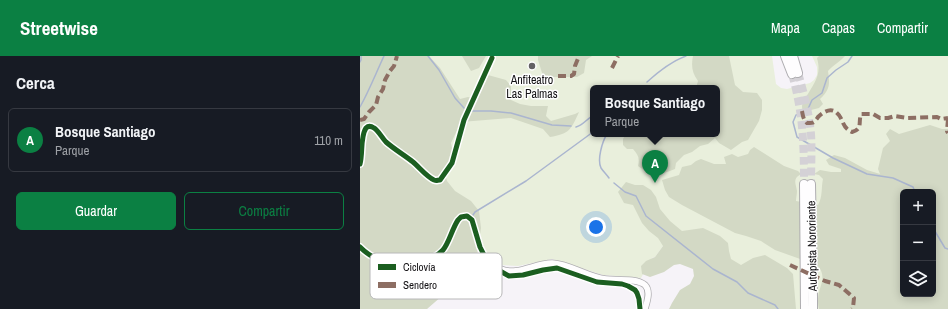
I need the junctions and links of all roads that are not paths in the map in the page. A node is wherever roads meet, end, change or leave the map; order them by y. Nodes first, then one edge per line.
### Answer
1 (785, 56) edge
2 (793, 56) edge
3 (492, 58) dead end
4 (360, 164) edge
5 (807, 184) tunnel mouth
6 (807, 201) junction
7 (360, 247) edge
8 (440, 253) edge
9 (483, 253) edge
10 (370, 255) edge
11 (502, 269) edge
12 (502, 272) edge
13 (645, 286) junction
14 (637, 293) junction
15 (640, 309) edge
16 (645, 309) edge
17 (805, 309) edge
18 (813, 309) edge

1 - 2 highway
3 - 4 street
5 - 6 highway, Autopista Nororiente
6 - 17 highway, Autopista Nororiente
6 - 18 highway, Autopista Nororiente
7 - 10 street
8 - 9 street
11 - 13 street
12 - 14 street
13 - 14 street
13 - 16 street
14 - 15 street

